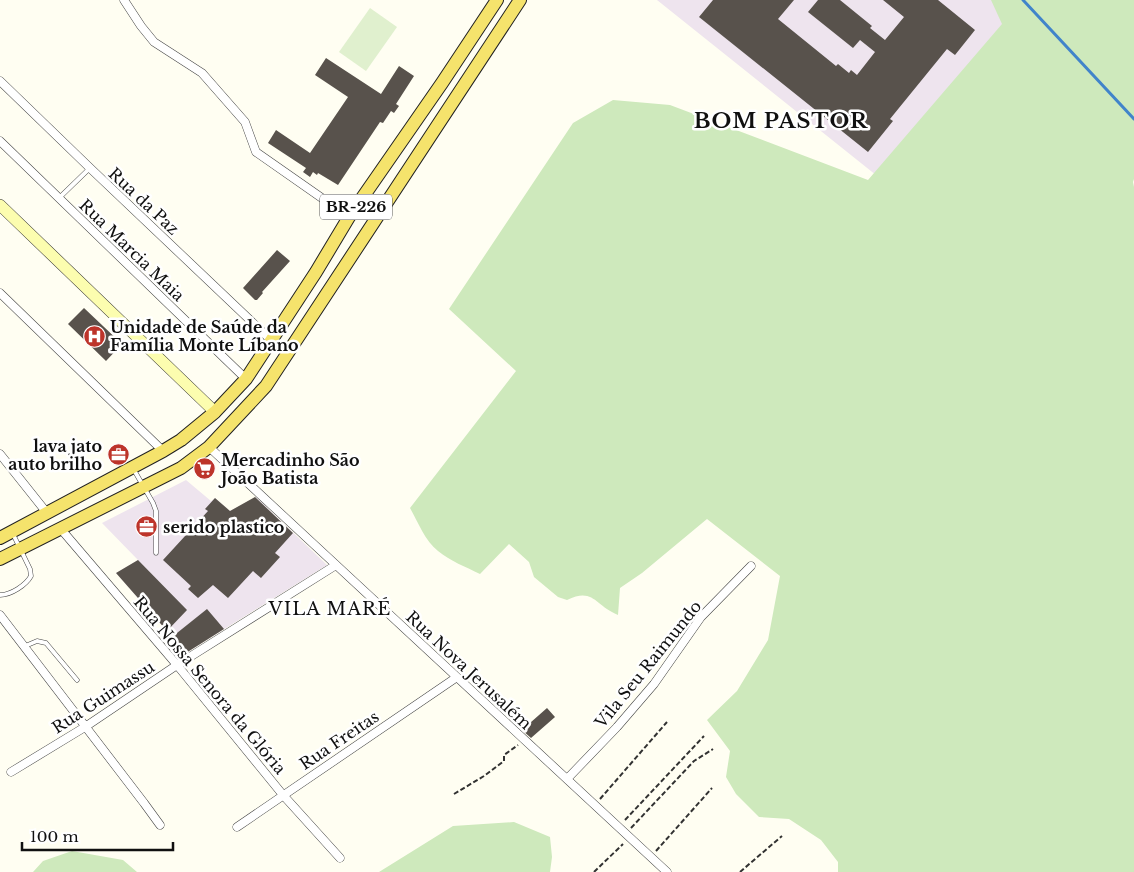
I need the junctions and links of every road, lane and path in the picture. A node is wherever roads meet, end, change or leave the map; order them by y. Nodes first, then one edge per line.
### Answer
1 (124, 0) edge
2 (497, 0) edge
3 (520, 0) edge
4 (0, 81) edge
5 (0, 141) edge
6 (90, 168) junction
7 (59, 198) junction
8 (0, 205) edge
9 (349, 217) junction
10 (316, 272) junction
11 (333, 284) junction
12 (0, 292) edge
13 (271, 340) junction
14 (246, 379) junction
15 (215, 412) junction
16 (209, 447) junction
17 (163, 451) junction
18 (0, 454) edge
19 (132, 468) junction
20 (144, 487) junction
21 (47, 513) junction
22 (60, 528) junction
23 (12, 532) junction
24 (0, 538) edge
25 (20, 548) junction
26 (156, 553) dead end
27 (0, 559) edge
28 (336, 566) junction
29 (750, 566) dead end
30 (0, 595) edge
31 (0, 615) edge
32 (23, 647) junction
33 (177, 665) junction
34 (456, 677) junction
35 (77, 680) dead end
36 (667, 722) dead end
37 (84, 727) junction
38 (704, 736) dead end
39 (524, 740) junction
40 (714, 749) dead end
41 (11, 772) dead end
42 (567, 779) junction
43 (712, 788) dead end
44 (454, 794) dead end
45 (283, 795) junction
46 (595, 805) junction
47 (160, 825) dead end
48 (237, 827) dead end
49 (618, 827) junction
50 (628, 836) junction
51 (782, 836) dead end
52 (651, 857) junction
53 (340, 858) dead end
54 (594, 872) edge
55 (667, 872) edge
56 (740, 872) edge

1 - 9 street
2 - 9 main road, BR-226
3 - 11 main road, BR-226
4 - 6 street, Rua da Paz
5 - 7 street, Rua Marcia Maia
6 - 7 lane
6 - 13 street, Rua da Paz
7 - 14 street, Rua Marcia Maia
8 - 15 street
9 - 10 main road, BR-226
10 - 11 main road
10 - 13 main road, BR-226
11 - 16 main road, BR-226
12 - 17 street
13 - 14 main road, BR-226
14 - 15 main road, BR-226
15 - 17 main road, BR-226
16 - 20 main road, BR-226
16 - 28 street, Rua Nova Jerusalém
17 - 19 main road, BR-226
18 - 21 street
19 - 20 lane
19 - 21 main road, BR-226
20 - 22 main road, BR-226
20 - 26 lane
21 - 23 main road, BR-226
22 - 25 main road, BR-226
22 - 33 street, Rua Nossa Senora da Glória
23 - 24 main road, BR-226
23 - 25 lane
25 - 27 main road, BR-226
25 - 30 lane
28 - 33 street, Rua Guimassu
28 - 34 street, Rua Nova Jerusalém
29 - 42 street, Vila Seu Raimundo
31 - 32 street
32 - 35 lane
32 - 37 street
33 - 37 street, Rua Guimassu
33 - 45 street, Rua Nossa Senora da Glória
34 - 39 street, Rua Nova Jerusalém
34 - 45 street, Rua Freitas
36 - 46 path
37 - 41 street, Rua Guimassu
37 - 47 street
38 - 49 path
39 - 42 street, Rua Nova Jerusalém
39 - 44 path
40 - 50 path
42 - 46 street, Rua Nova Jerusalém
43 - 52 path
45 - 48 street, Rua Freitas
45 - 53 street, Rua Nossa Senora da Glória
46 - 49 street, Rua Nova Jerusalém
49 - 50 street, Rua Nova Jerusalém
50 - 52 street, Rua Nova Jerusalém
50 - 54 path
51 - 56 path
52 - 55 street, Rua Nova Jerusalém

